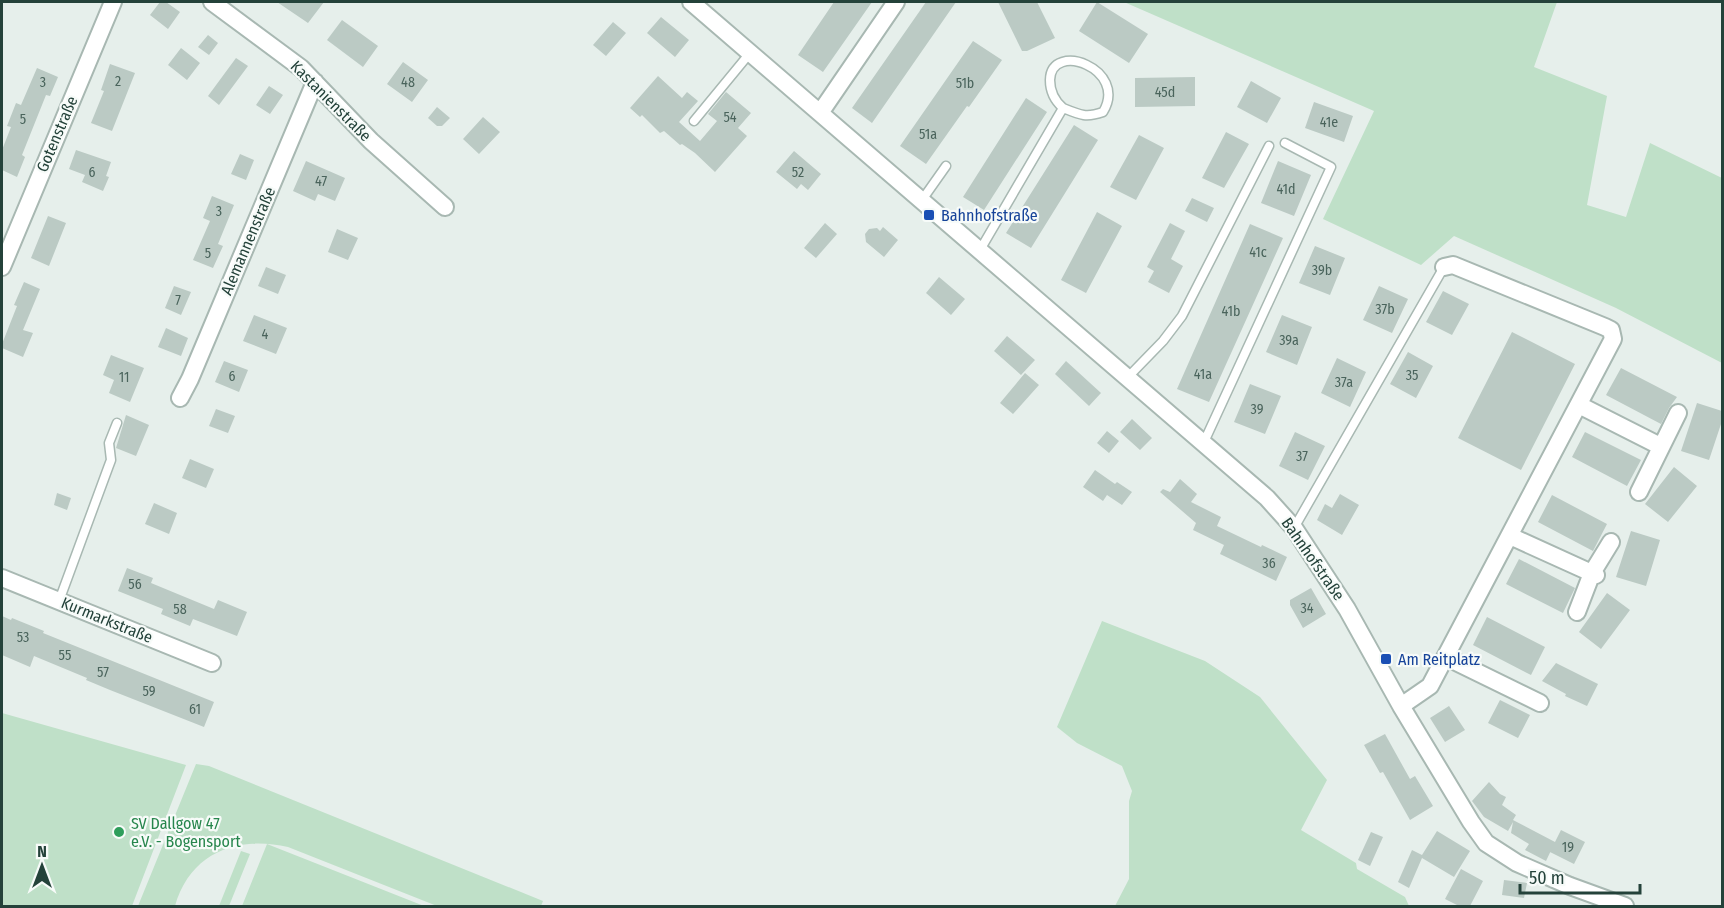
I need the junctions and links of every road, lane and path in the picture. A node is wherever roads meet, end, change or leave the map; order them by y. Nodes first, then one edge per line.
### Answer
1 (113, 2) edge
2 (212, 2) edge
3 (691, 2) edge
4 (896, 2) edge
5 (750, 53) junction
6 (315, 82) junction
7 (1063, 108) junction
8 (820, 113) junction
9 (694, 122) dead end
10 (1285, 143) dead end
11 (1269, 146) dead end
12 (946, 166) dead end
13 (922, 200) junction
14 (445, 207) dead end
15 (980, 250) junction
16 (2, 267) edge
17 (1444, 267) joint
18 (1128, 377) junction
19 (180, 398) dead end
20 (1579, 405) junction
21 (1678, 413) dead end
22 (117, 423) dead end
23 (1204, 442) junction
24 (1660, 446) junction
25 (1639, 492) dead end
26 (1294, 528) junction
27 (1510, 536) junction
28 (1611, 542) dead end
29 (1594, 574) junction
30 (2, 578) edge
31 (59, 601) junction
32 (1576, 612) dead end
33 (1446, 657) junction
34 (212, 663) dead end
35 (1540, 703) dead end
36 (1401, 706) junction
37 (1625, 906) edge

1 - 16 street, Gotenstraße
2 - 6 street, Kastanienstraße
3 - 5 street, Bahnhofstraße
4 - 8 street
5 - 8 street, Bahnhofstraße
5 - 9 lane
6 - 14 street, Kastanienstraße
6 - 19 street, Alemannenstraße
7 - 7 lane
7 - 15 lane
8 - 13 street, Bahnhofstraße
10 - 23 lane
11 - 18 lane
12 - 13 lane
13 - 15 street, Bahnhofstraße
15 - 18 street, Bahnhofstraße
17 - 20 street
17 - 26 lane
18 - 23 street, Bahnhofstraße
20 - 24 street
20 - 27 street
21 - 24 street
22 - 31 lane
23 - 26 street, Bahnhofstraße
24 - 25 street
26 - 36 street, Bahnhofstraße
27 - 29 street
27 - 33 street
28 - 29 street
29 - 32 street
30 - 31 street, Kurmarkstraße
31 - 34 street, Kurmarkstraße
33 - 35 street
33 - 36 street
36 - 37 street, Bahnhofstraße

